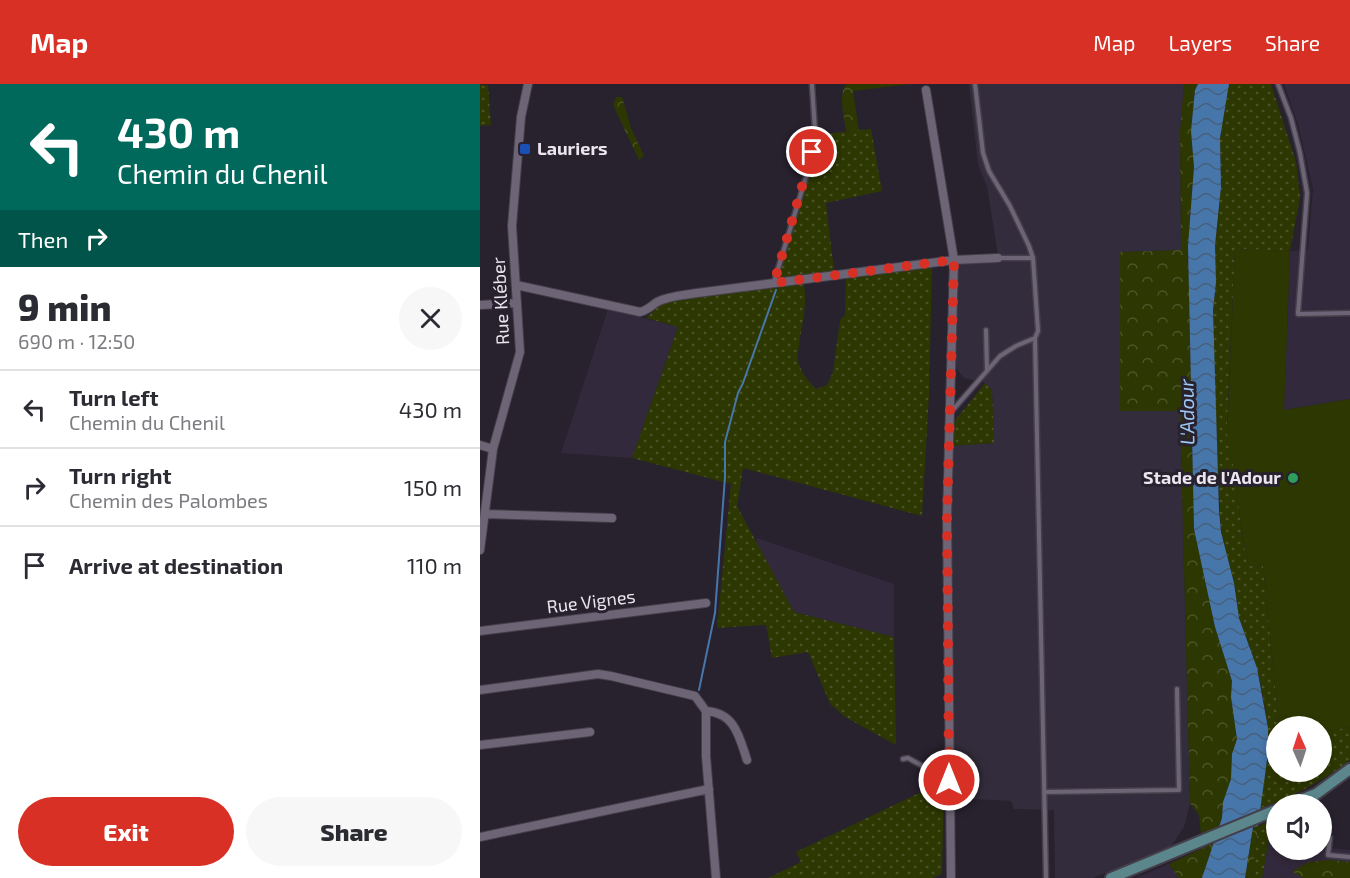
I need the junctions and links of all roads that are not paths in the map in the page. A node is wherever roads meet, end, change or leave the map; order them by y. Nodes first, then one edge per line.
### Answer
1 (528, 84) edge
2 (975, 84) edge
3 (1278, 84) edge
4 (812, 85) edge
5 (926, 90) dead end
6 (998, 258) joint
7 (1033, 258) junction
8 (954, 260) junction
9 (774, 283) junction
10 (516, 285) junction
11 (517, 303) junction
12 (480, 305) edge
13 (1350, 313) edge
14 (986, 330) dead end
15 (1035, 338) junction
16 (987, 372) junction
17 (951, 412) junction
18 (480, 445) edge
19 (493, 449) junction
20 (485, 514) junction
21 (612, 518) dead end
22 (480, 534) edge
23 (480, 550) edge
24 (706, 603) dead end
25 (480, 631) edge
26 (1177, 689) dead end
27 (480, 690) edge
28 (706, 711) junction
29 (590, 732) dead end
30 (480, 744) edge
31 (903, 759) dead end
32 (747, 760) dead end
33 (1350, 769) edge
34 (949, 780) junction
35 (709, 789) junction
36 (1045, 792) junction
37 (1316, 794) edge
38 (1266, 815) edge
39 (480, 837) edge
40 (1332, 855) edge
41 (1350, 857) edge
42 (716, 878) edge
43 (951, 878) edge
44 (1046, 878) edge
45 (1111, 878) edge

1 - 10 street, Rue Kléber
2 - 7 lane
3 - 13 lane
4 - 9 lane
5 - 8 street
6 - 7 lane
6 - 8 street
7 - 15 lane
8 - 9 street
8 - 17 street
9 - 10 street
10 - 11 street, Rue Kléber
11 - 12 street
11 - 19 street, Rue Kléber
14 - 16 lane
15 - 16 lane
15 - 36 lane
16 - 17 lane
17 - 34 street
18 - 19 street
19 - 20 street, Rue Kléber
20 - 21 street
20 - 22 street, Rue Kléber
22 - 23 street, Rue Kléber
24 - 25 street, Rue Vignes
26 - 36 lane
27 - 28 street
28 - 32 street
28 - 35 street
29 - 30 street
31 - 34 lane
33 - 37 street
34 - 43 street
35 - 39 street
35 - 42 street
36 - 44 lane
38 - 45 street
40 - 41 lane

